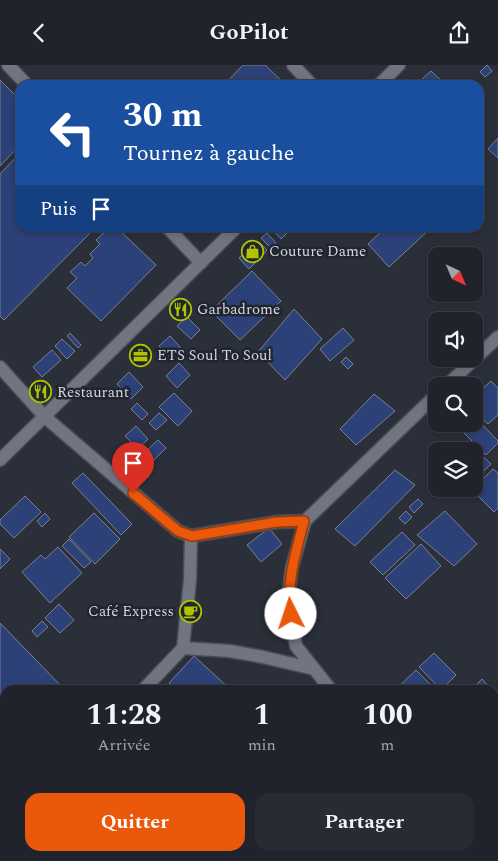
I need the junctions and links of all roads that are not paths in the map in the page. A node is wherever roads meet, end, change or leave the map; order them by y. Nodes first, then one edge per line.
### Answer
1 (8, 65) edge
2 (293, 65) edge
3 (399, 65) edge
4 (22, 80) edge
5 (307, 80) edge
6 (384, 80) edge
7 (171, 232) edge
8 (232, 232) edge
9 (201, 263) junction
10 (498, 337) edge
11 (0, 367) edge
12 (456, 377) edge
13 (428, 403) edge
14 (45, 417) junction
15 (0, 460) edge
16 (304, 521) junction
17 (192, 536) junction
18 (183, 648) junction
19 (314, 669) junction
20 (148, 685) edge
21 (327, 685) edge

1 - 4 street
2 - 5 street
3 - 6 street
7 - 9 street
8 - 9 street
9 - 14 street
10 - 12 street
11 - 14 street
13 - 16 street
14 - 15 street
14 - 17 street
16 - 17 street
16 - 19 street
17 - 18 street
18 - 19 street
18 - 20 street
19 - 21 street

